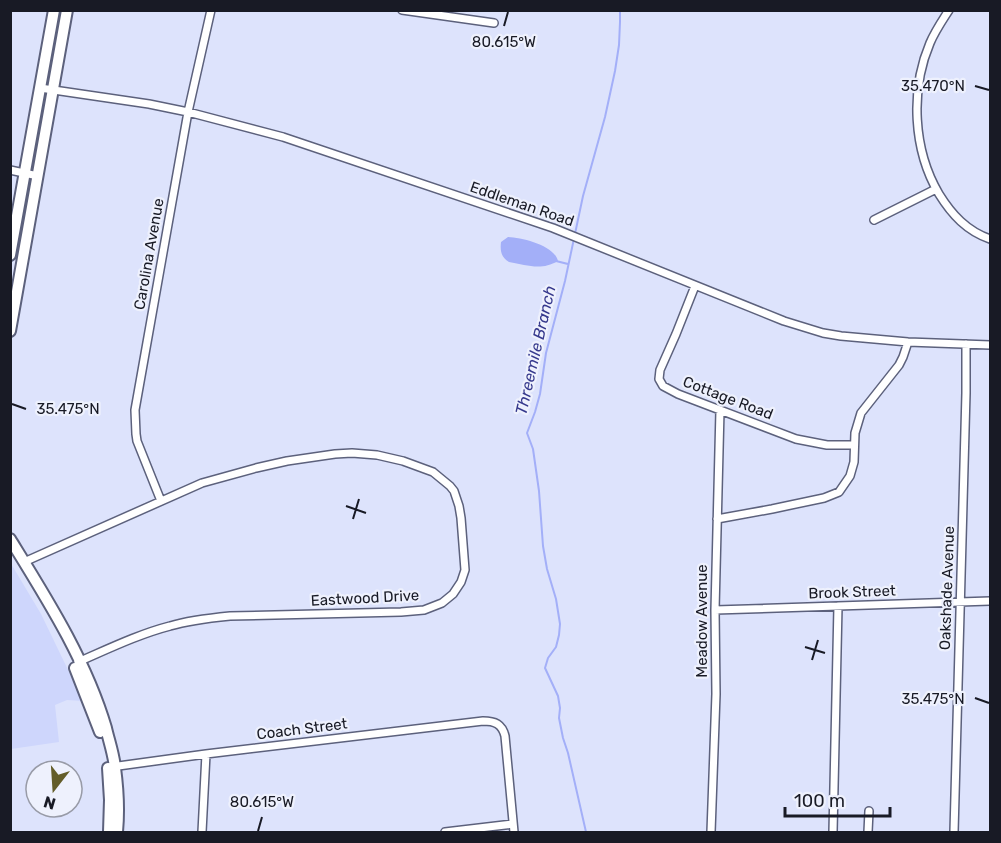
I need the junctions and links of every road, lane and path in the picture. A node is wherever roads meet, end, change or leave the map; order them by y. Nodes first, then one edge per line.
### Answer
1 (54, 10) edge
2 (67, 10) edge
3 (211, 10) edge
4 (402, 10) edge
5 (949, 10) edge
6 (427, 12) edge
7 (494, 23) dead end
8 (40, 88) junction
9 (53, 90) junction
10 (188, 112) junction
11 (10, 170) edge
12 (25, 173) junction
13 (38, 176) junction
14 (936, 189) junction
15 (874, 220) dead end
16 (990, 239) edge
17 (10, 255) edge
18 (695, 285) junction
19 (10, 331) edge
20 (908, 342) junction
21 (966, 344) junction
22 (990, 345) edge
23 (720, 410) junction
24 (854, 445) junction
25 (161, 501) junction
26 (717, 519) junction
27 (10, 539) edge
28 (10, 553) edge
29 (24, 562) junction
30 (990, 601) edge
31 (960, 602) junction
32 (838, 606) junction
33 (715, 610) junction
34 (77, 663) junction
35 (206, 754) junction
36 (112, 766) junction
37 (869, 811) dead end
38 (513, 828) edge
39 (109, 832) edge
40 (117, 832) edge
41 (202, 832) edge
42 (445, 832) edge
43 (711, 832) edge
44 (833, 832) edge
45 (868, 832) edge
46 (954, 832) edge

1 - 8 main road
2 - 9 main road
3 - 10 street, Carolina Avenue
4 - 6 street
5 - 14 street
6 - 7 street
8 - 9 street, Eddleman Road
8 - 12 main road
9 - 10 street, Eddleman Road
9 - 13 main road
10 - 18 street, Eddleman Road
10 - 25 street, Carolina Avenue
11 - 12 street
12 - 13 street
12 - 17 main road
13 - 19 main road
14 - 15 street
14 - 16 street
18 - 20 street, Eddleman Road
18 - 23 street, Cottage Road
20 - 21 street, Eddleman Road
20 - 24 street
21 - 22 street, Eddleman Road
21 - 31 street, Oakshade Avenue
23 - 24 street, Cottage Road
23 - 26 street, Meadow Avenue
24 - 26 street
25 - 29 street, Eastwood Drive
25 - 34 street, Eastwood Drive
26 - 33 street, Meadow Avenue
27 - 29 main road
28 - 34 main road
29 - 34 main road
30 - 31 street, Brook Street
31 - 32 street, Brook Street
31 - 46 street, Oakshade Avenue
32 - 33 street, Brook Street
32 - 44 street
33 - 43 street, Meadow Avenue
34 - 36 main road
35 - 36 street, Coach Street
35 - 38 street, Coach Street
35 - 41 street
36 - 39 main road
36 - 40 main road
37 - 45 street
38 - 42 street

